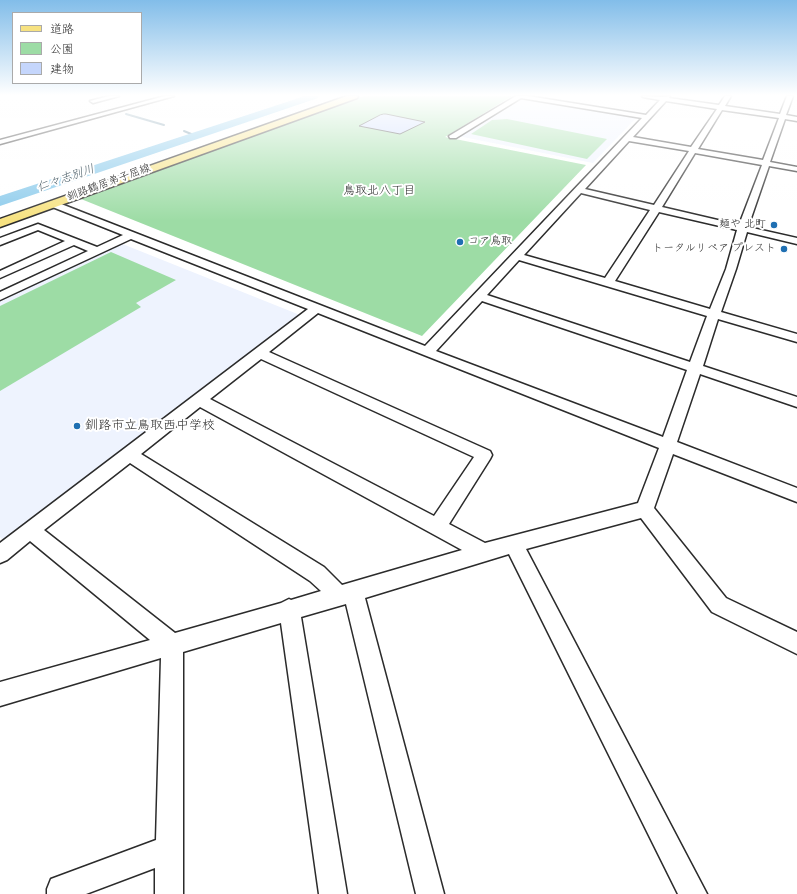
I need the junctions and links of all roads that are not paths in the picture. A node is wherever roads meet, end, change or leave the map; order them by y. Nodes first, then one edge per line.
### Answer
1 (16, 138) edge
2 (237, 138) edge
3 (627, 138) joint
4 (701, 138) edge
5 (780, 138) edge
6 (0, 142) edge
7 (693, 151) junction
8 (767, 164) junction
9 (797, 169) edge
10 (578, 190) junction
11 (52, 204) junction
12 (656, 208) junction
13 (0, 223) edge
14 (743, 228) junction
15 (131, 235) junction
16 (74, 241) junction
17 (797, 241) edge
18 (0, 242) edge
19 (98, 251) junction
20 (516, 256) junction
21 (0, 274) edge
22 (608, 283) junction
23 (0, 296) edge
24 (479, 296) junction
25 (317, 308) junction
26 (714, 314) junction
27 (797, 338) edge
28 (427, 352) junction
29 (260, 353) junction
30 (695, 368) junction
31 (199, 400) junction
32 (797, 402) edge
33 (668, 445) junction
34 (129, 454) junction
35 (797, 496) edge
36 (645, 509) junction
37 (437, 527) junction
38 (30, 530) junction
39 (514, 544) junction
40 (484, 552) junction
41 (0, 554) edge
42 (346, 594) junction
43 (289, 610) junction
44 (797, 643) edge
45 (172, 644) junction
46 (0, 694) edge
47 (169, 850) junction
48 (61, 894) edge
49 (169, 894) edge
50 (332, 894) edge
51 (430, 894) edge
52 (693, 894) edge

1 - 6 street
2 - 11 main road, 釧路鶴居弟子屈線
3 - 7 street
3 - 10 street
4 - 7 street
5 - 8 street
7 - 8 street
7 - 12 street
8 - 9 street
8 - 14 street
10 - 12 street
10 - 20 street
11 - 13 main road, 釧路鶴居弟子屈線
11 - 15 street
12 - 14 street
12 - 22 street
14 - 17 street
14 - 26 street
15 - 19 street
15 - 25 street
16 - 18 street
16 - 19 street
16 - 21 street
19 - 23 street
20 - 22 street
20 - 24 street
22 - 26 street
24 - 28 street
24 - 30 street
25 - 28 street
25 - 29 street
26 - 27 street
26 - 30 street
28 - 33 street
29 - 31 street
29 - 37 street
30 - 32 street
30 - 33 street
31 - 34 street
31 - 37 street
33 - 35 street
33 - 36 street
34 - 38 street
34 - 42 street
36 - 39 street
36 - 44 street
37 - 40 street
38 - 41 street
38 - 45 street
39 - 40 street
39 - 52 street
40 - 42 street
42 - 43 street
42 - 51 street
43 - 45 street
43 - 50 street
45 - 46 street
45 - 47 street
47 - 48 street
47 - 49 street

